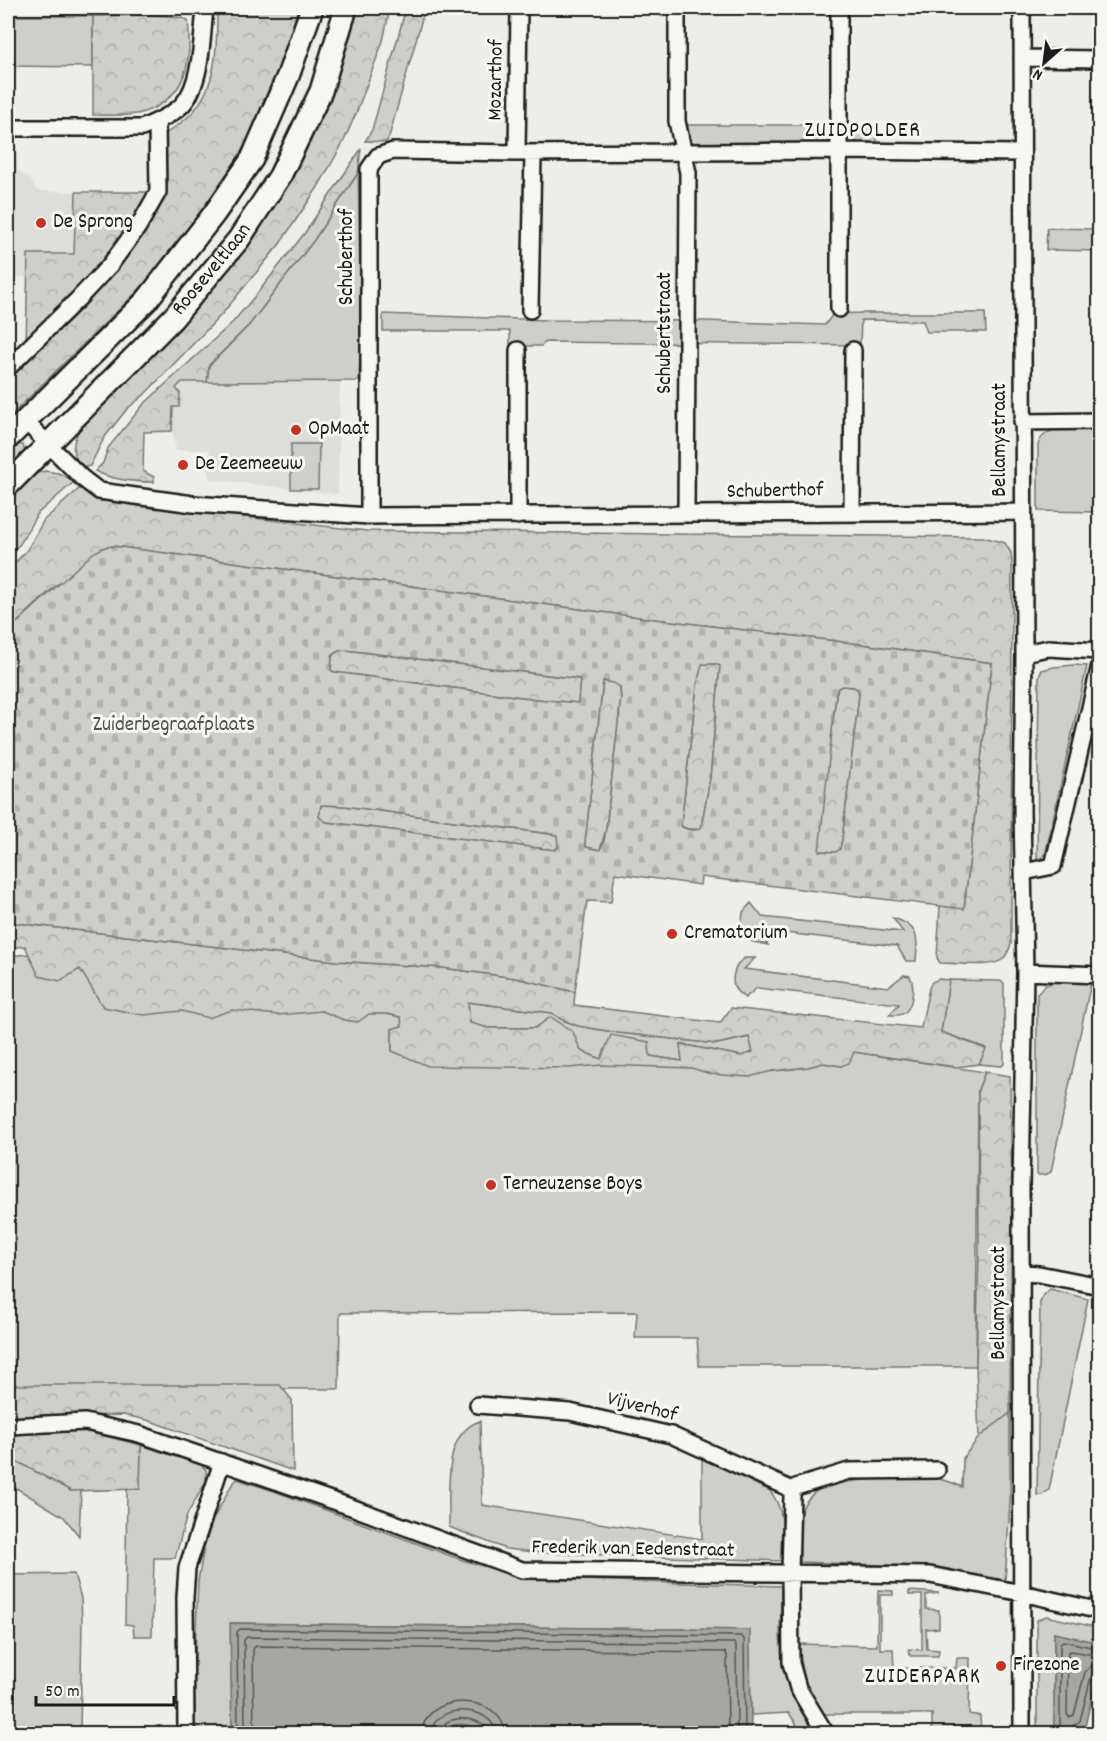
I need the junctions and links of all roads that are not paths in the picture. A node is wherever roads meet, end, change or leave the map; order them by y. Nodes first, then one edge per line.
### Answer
1 (205, 8) edge
2 (312, 8) edge
3 (346, 8) edge
4 (519, 8) edge
5 (677, 8) edge
6 (839, 8) edge
7 (1022, 8) edge
8 (1022, 58) junction
9 (1100, 59) edge
10 (157, 122) junction
11 (8, 128) edge
12 (839, 151) junction
13 (683, 152) junction
14 (525, 153) junction
15 (1021, 153) junction
16 (839, 309) dead end
17 (530, 310) dead end
18 (518, 350) dead end
19 (854, 350) dead end
20 (8, 368) edge
21 (25, 421) junction
22 (1100, 421) edge
23 (1022, 422) junction
24 (8, 438) edge
25 (49, 445) junction
26 (8, 485) edge
27 (1023, 512) junction
28 (852, 513) junction
29 (686, 514) junction
30 (369, 516) junction
31 (518, 516) junction
32 (1100, 651) edge
33 (1024, 653) junction
34 (1100, 665) edge
35 (1024, 872) junction
36 (1025, 972) junction
37 (1100, 975) edge
38 (1022, 1273) junction
39 (1100, 1286) edge
40 (478, 1405) dead end
41 (8, 1426) edge
42 (222, 1462) junction
43 (937, 1470) dead end
44 (792, 1489) junction
45 (790, 1574) junction
46 (1022, 1593) junction
47 (1100, 1611) edge
48 (186, 1734) edge
49 (826, 1734) edge
50 (1022, 1734) edge

1 - 10 street
2 - 21 main road, Rooseveltlaan
3 - 25 main road, Rooseveltlaan
4 - 14 street, Mozarthof
5 - 13 street
6 - 12 street
7 - 8 street, Bellamystraat
8 - 9 street
8 - 15 street, Bellamystraat
10 - 11 street
10 - 20 street
12 - 13 street, Schuberthof
12 - 15 street, Schuberthof
12 - 16 street
13 - 14 street, Schuberthof
13 - 29 street, Schubertstraat
14 - 17 street
14 - 30 street, Schuberthof
15 - 23 street, Bellamystraat
18 - 31 street
19 - 28 street, Schuberthof
21 - 24 main road, Rooseveltlaan
21 - 25 street, Schuberthof
22 - 23 street
23 - 27 street, Bellamystraat
25 - 26 main road, Rooseveltlaan
25 - 30 street, Schuberthof
27 - 28 street, Schuberthof
27 - 33 street, Bellamystraat
28 - 29 street, Schuberthof
29 - 31 street, Schuberthof
30 - 31 street, Schuberthof
32 - 33 street
33 - 35 street, Bellamystraat
34 - 35 street
35 - 36 street, Bellamystraat
36 - 37 street
36 - 38 street, Bellamystraat
38 - 39 street
38 - 46 street, Bellamystraat
40 - 44 street, Vijverhof
41 - 42 street, Frederik van Eedenstraat
42 - 45 street, Frederik van Eedenstraat
42 - 48 street
43 - 44 street
44 - 45 street
45 - 46 street, Frederik van Eedenstraat
45 - 49 street
46 - 47 street, Frederik van Eedenstraat
46 - 50 street, Bellamystraat

